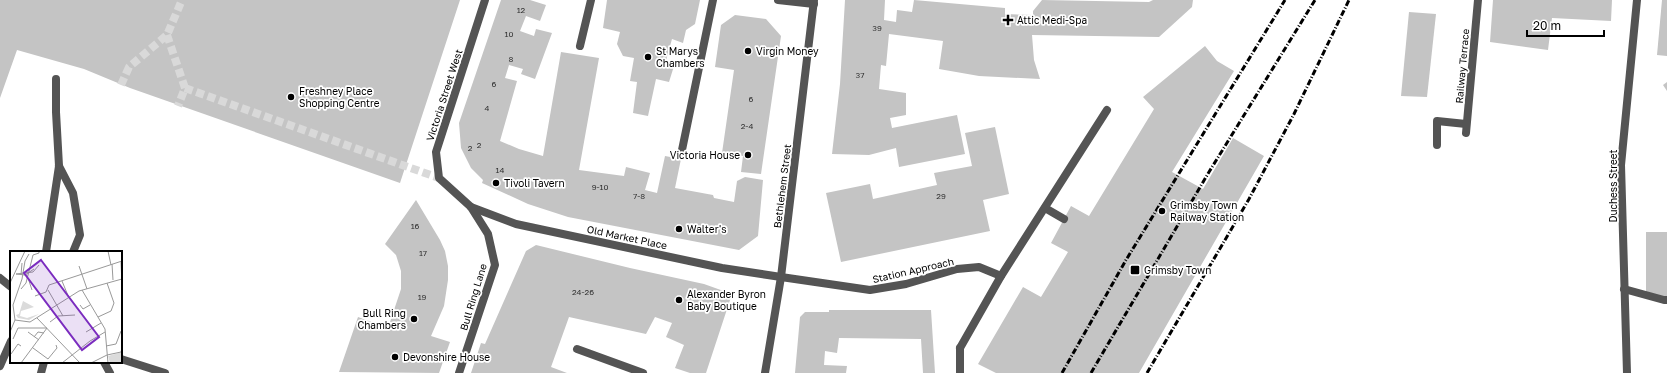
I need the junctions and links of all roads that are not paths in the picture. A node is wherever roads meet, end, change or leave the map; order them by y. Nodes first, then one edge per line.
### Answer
1 (485, 0) edge
2 (591, 0) edge
3 (714, 0) edge
4 (778, 0) edge
5 (1478, 0) edge
6 (1637, 0) edge
7 (814, 2) edge
8 (580, 46) dead end
9 (56, 79) dead end
10 (1107, 110) dead end
11 (1466, 124) junction
12 (1466, 133) dead end
13 (1437, 145) dead end
14 (682, 150) dead end
15 (59, 166) junction
16 (472, 207) junction
17 (1045, 208) junction
18 (1064, 219) dead end
19 (46, 251) edge
20 (73, 251) edge
21 (1002, 276) junction
22 (781, 277) junction
23 (0, 278) edge
24 (10, 286) edge
25 (1624, 289) junction
26 (1667, 300) edge
27 (10, 343) edge
28 (577, 349) dead end
29 (122, 359) edge
30 (44, 363) edge
31 (105, 363) edge
32 (0, 366) edge
33 (41, 373) edge
34 (110, 373) edge
35 (165, 373) edge
36 (460, 373) edge
37 (643, 373) edge
38 (765, 373) edge
39 (960, 373) edge
40 (1627, 373) edge

1 - 16 street, Victoria Street West
2 - 8 street
3 - 14 street
4 - 7 street
5 - 11 street, Railway Terrace
6 - 25 street, Duchess Street
7 - 22 street, Bethlehem Street
9 - 15 street
10 - 17 street
11 - 12 street, Railway Terrace
11 - 13 street
15 - 19 street
15 - 20 street
16 - 22 street, Old Market Place
16 - 36 street, Bull Ring Lane
17 - 18 street
17 - 21 street
21 - 22 street, Station Approach
21 - 39 street
22 - 38 street, Bethlehem Street
23 - 24 street
25 - 26 street
25 - 40 street, Duchess Street
27 - 32 street
28 - 37 street
29 - 35 street
30 - 33 street
31 - 34 street

